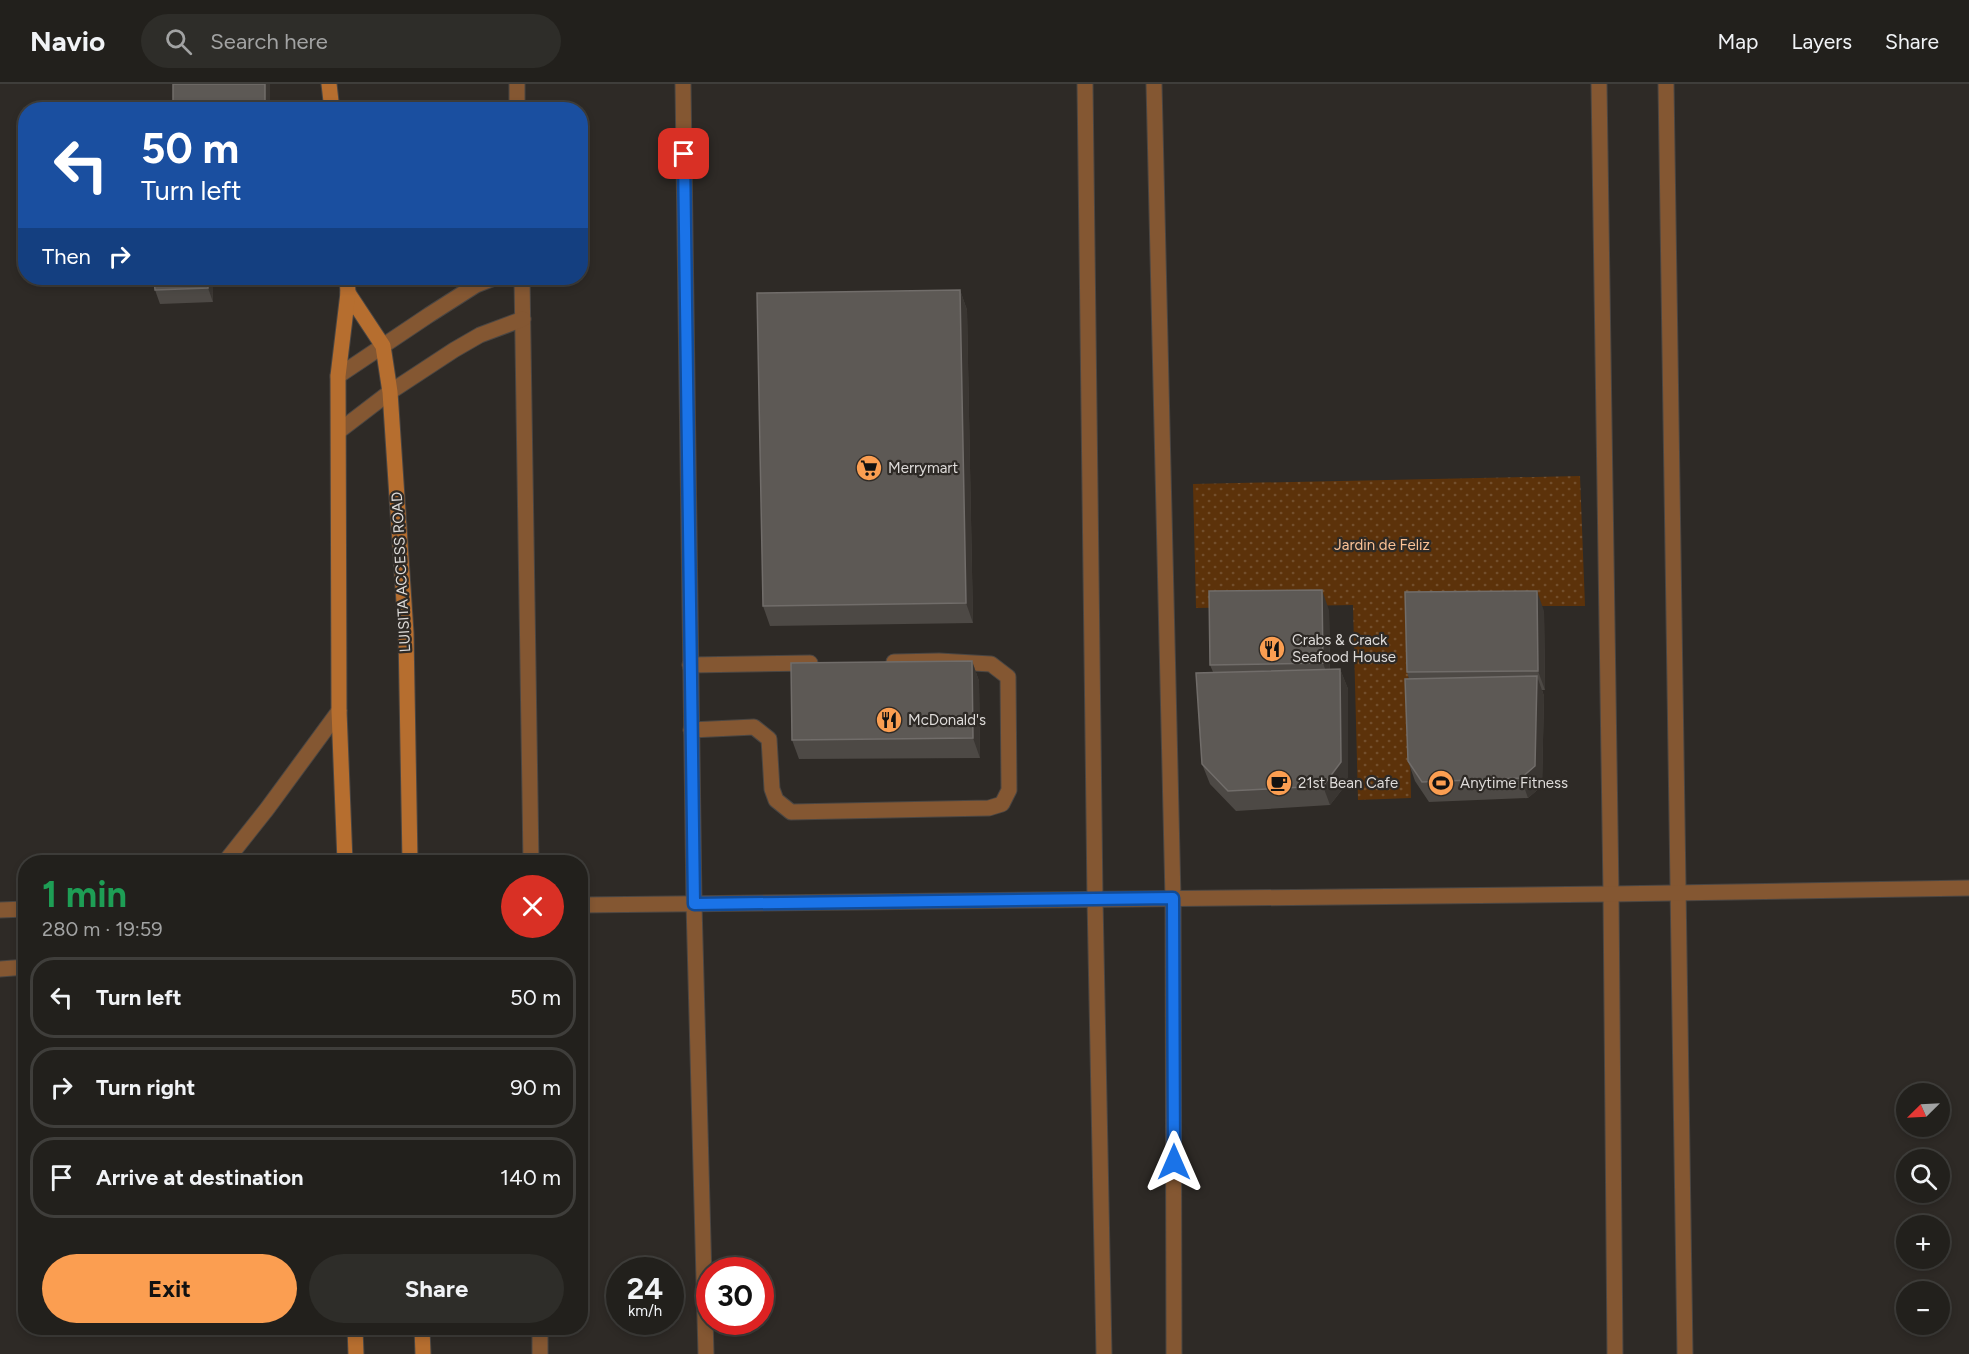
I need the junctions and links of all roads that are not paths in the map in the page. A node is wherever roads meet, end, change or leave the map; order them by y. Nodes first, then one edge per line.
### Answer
1 (329, 84) edge
2 (516, 84) edge
3 (683, 84) edge
4 (1085, 84) edge
5 (1154, 84) edge
6 (1599, 84) edge
7 (1666, 84) edge
8 (331, 102) edge
9 (517, 102) edge
10 (348, 285) edge
11 (476, 285) edge
12 (522, 285) edge
13 (523, 320) junction
14 (383, 346) junction
15 (338, 376) junction
16 (390, 392) junction
17 (339, 431) junction
18 (880, 662) edge
19 (820, 663) edge
20 (690, 665) junction
21 (339, 711) junction
22 (691, 730) junction
23 (231, 855) edge
24 (345, 855) edge
25 (410, 855) edge
26 (531, 855) edge
27 (1969, 888) edge
28 (1679, 893) junction
29 (1611, 894) junction
30 (1173, 898) junction
31 (1095, 899) junction
32 (694, 904) junction
33 (588, 905) edge
34 (18, 909) edge
35 (0, 910) edge
36 (18, 968) edge
37 (0, 969) edge
38 (355, 1335) edge
39 (422, 1335) edge
40 (540, 1335) edge
41 (356, 1354) edge
42 (423, 1354) edge
43 (540, 1354) edge
44 (706, 1354) edge
45 (1104, 1354) edge
46 (1174, 1354) edge
47 (1615, 1354) edge
48 (1685, 1354) edge

1 - 8 main road
2 - 9 street
3 - 20 street
4 - 31 street
5 - 30 street
6 - 29 street
7 - 28 street
10 - 14 main road, LUISITA ACCESS ROAD
10 - 15 main road, LUISITA ACCESS ROAD
11 - 14 street
12 - 13 street
13 - 16 street
13 - 26 street
14 - 15 street
14 - 16 main road, LUISITA ACCESS ROAD
15 - 17 main road, LUISITA ACCESS ROAD
16 - 17 street
16 - 25 main road, LUISITA ACCESS ROAD
17 - 21 main road, LUISITA ACCESS ROAD
18 - 22 street
19 - 20 street
20 - 22 street
21 - 23 street
21 - 24 main road, LUISITA ACCESS ROAD
22 - 32 street
27 - 28 street
28 - 29 street
28 - 48 street
29 - 30 street
29 - 47 street
30 - 31 street
30 - 46 street
31 - 32 street
31 - 45 street
32 - 33 street
32 - 44 street
34 - 35 street
36 - 37 street
38 - 41 main road
39 - 42 main road
40 - 43 street

